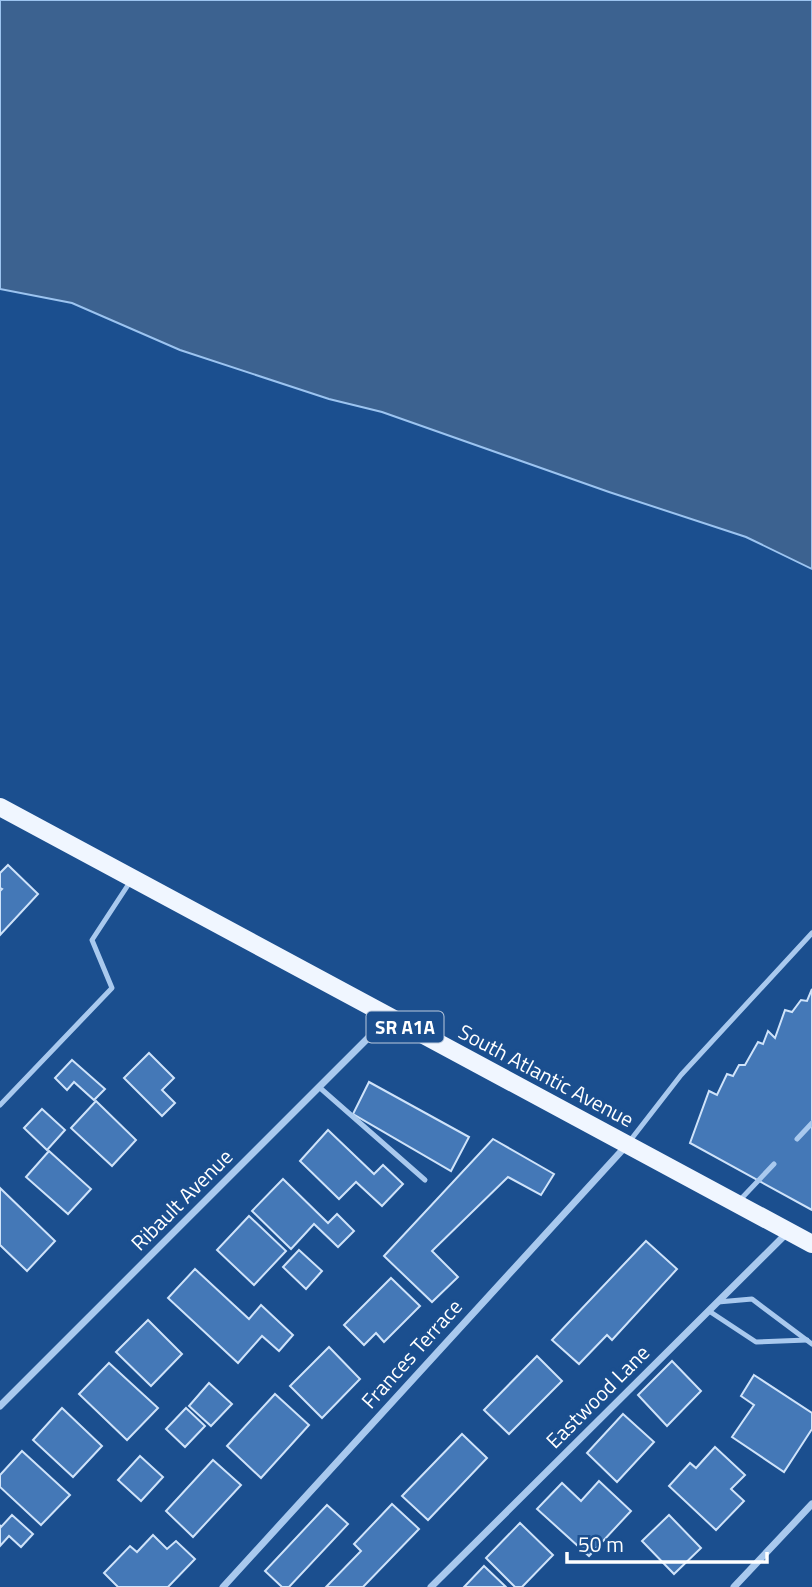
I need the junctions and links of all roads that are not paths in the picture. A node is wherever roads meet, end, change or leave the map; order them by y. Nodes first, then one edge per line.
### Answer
1 (0, 807) edge
2 (132, 879) junction
3 (812, 933) edge
4 (388, 1018) junction
5 (319, 1087) junction
6 (0, 1105) edge
7 (812, 1123) edge
8 (797, 1139) dead end
9 (627, 1145) junction
10 (774, 1164) dead end
11 (425, 1180) dead end
12 (737, 1204) junction
13 (789, 1232) junction
14 (812, 1244) edge
15 (718, 1302) junction
16 (709, 1311) junction
17 (810, 1342) edge
18 (0, 1406) edge
19 (812, 1504) edge
20 (223, 1587) edge
21 (431, 1587) edge
22 (733, 1587) edge

1 - 2 main road, South Atlantic Avenue / SR A1A
2 - 4 main road, South Atlantic Avenue / SR A1A
2 - 6 lane
3 - 9 lane
4 - 5 street, Ribault Avenue
4 - 9 main road, South Atlantic Avenue / SR A1A
5 - 11 lane
5 - 18 street, Ribault Avenue
7 - 8 lane
9 - 12 main road, South Atlantic Avenue / SR A1A
9 - 20 street, Frances Terrace
10 - 12 lane
12 - 13 main road, South Atlantic Avenue / SR A1A
13 - 14 main road, South Atlantic Avenue / SR A1A
13 - 15 street, Eastwood Lane
15 - 16 street, Eastwood Lane
15 - 17 lane
16 - 17 lane
16 - 21 street, Eastwood Lane
19 - 22 street

